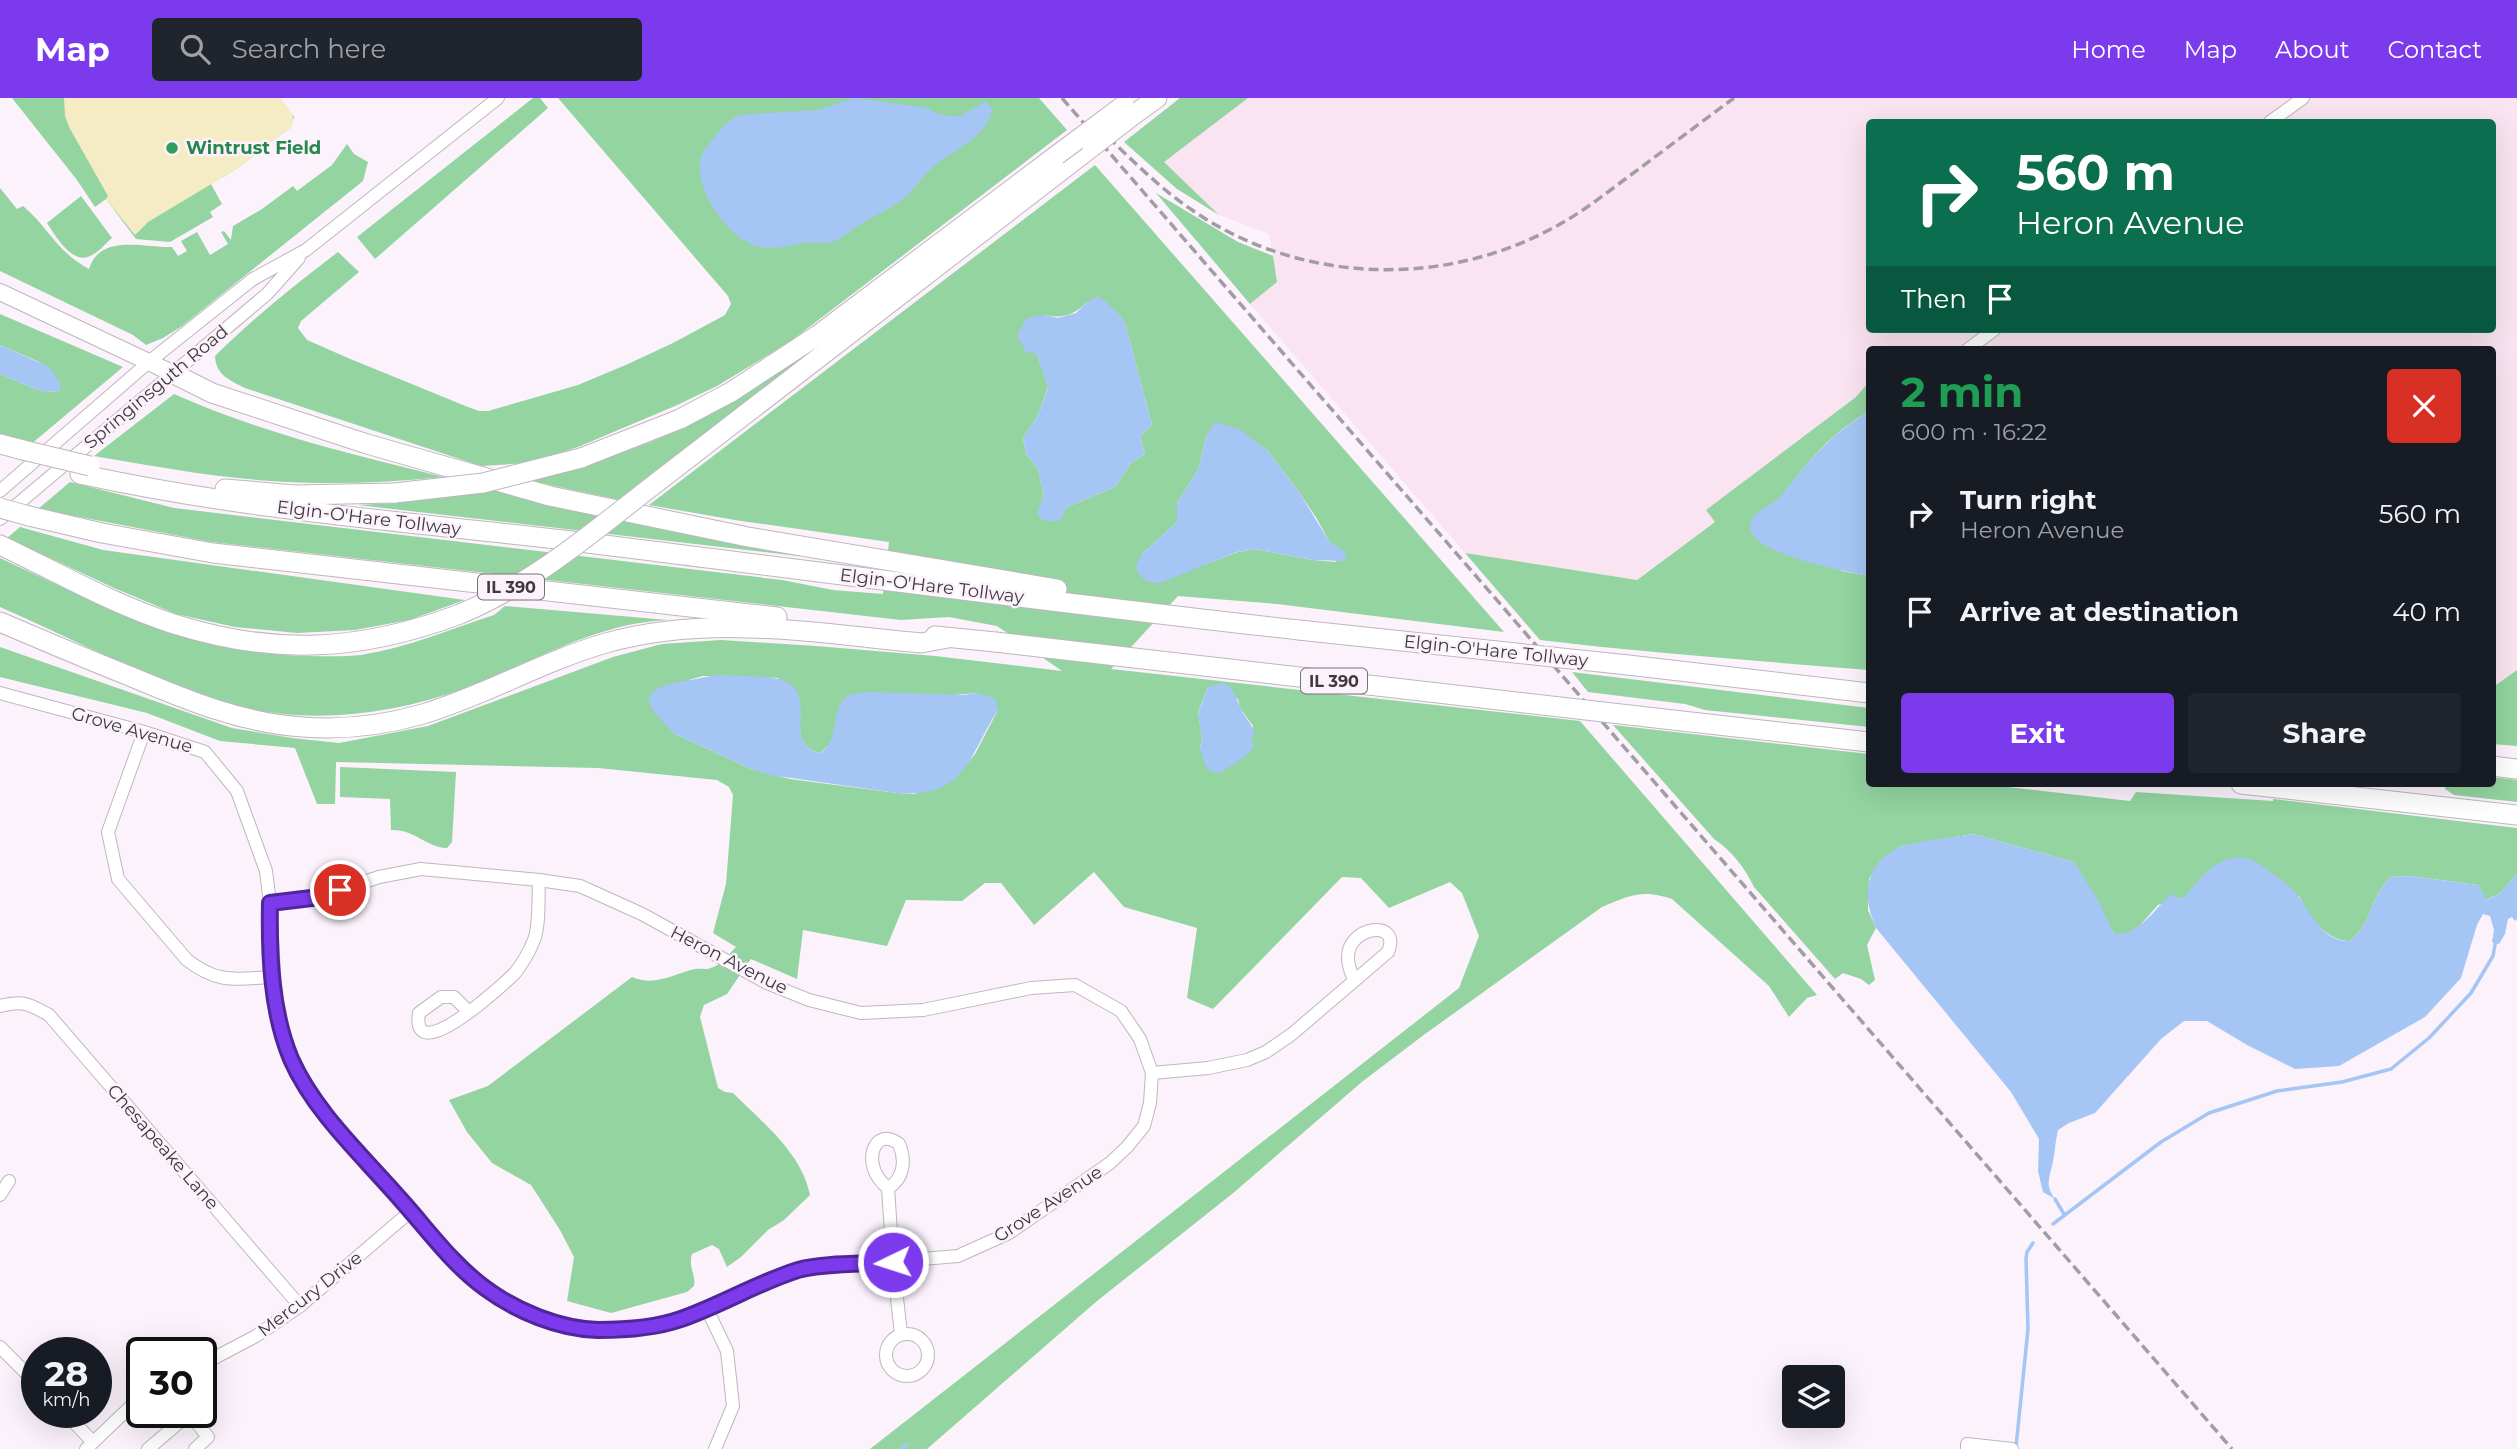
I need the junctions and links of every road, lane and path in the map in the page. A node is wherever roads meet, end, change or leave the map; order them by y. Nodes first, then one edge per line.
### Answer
1 (498, 98) edge
2 (1157, 98) edge
3 (2303, 98) edge
4 (1130, 106) edge
5 (2274, 119) edge
6 (1062, 160) junction
7 (306, 250) junction
8 (0, 292) edge
9 (1989, 333) edge
10 (1972, 346) edge
11 (150, 361) junction
12 (172, 373) junction
13 (9, 452) edge
14 (85, 470) junction
15 (0, 491) edge
16 (0, 508) edge
17 (0, 519) edge
18 (0, 545) edge
19 (887, 570) junction
20 (0, 622) edge
21 (947, 638) junction
22 (0, 693) edge
23 (1866, 693) edge
24 (144, 732) junction
25 (1866, 742) edge
26 (2496, 755) edge
27 (2517, 757) edge
28 (2496, 766) edge
29 (2517, 769) edge
30 (2268, 787) edge
31 (2517, 815) edge
32 (539, 880) junction
33 (270, 903) junction
34 (273, 977) junction
35 (1354, 980) dead end
36 (0, 1006) edge
37 (469, 1012) dead end
38 (1152, 1073) junction
39 (9, 1181) dead end
40 (888, 1188) dead end
41 (0, 1195) edge
42 (411, 1211) junction
43 (893, 1262) junction
44 (300, 1306) junction
45 (707, 1309) junction
46 (901, 1335) dead end
47 (0, 1347) edge
48 (217, 1357) edge
49 (21, 1368) edge
50 (126, 1414) edge
51 (76, 1428) edge
52 (171, 1428) edge
53 (200, 1428) edge
54 (89, 1445) edge
55 (1998, 1448) edge
56 (148, 1449) edge
57 (195, 1449) edge
58 (715, 1449) edge
59 (1967, 1449) edge
60 (2012, 1449) edge

1 - 7 street, Springinsguth Road
2 - 4 highway
3 - 5 street
4 - 6 highway, bridge
6 - 14 highway, bridge
6 - 18 highway, bridge
7 - 11 street, Springinsguth Road
7 - 12 street, Springinsguth Road
8 - 11 main road
9 - 10 street
11 - 12 main road
11 - 15 street, Springinsguth Road
12 - 17 street, Springinsguth Road
12 - 19 highway
13 - 14 highway, Elgin-O'Hare Tollway
14 - 19 highway, Elgin-O'Hare Tollway
16 - 21 highway, IL 390, bridge
19 - 23 highway, Elgin-O'Hare Tollway, bridge
20 - 21 highway
21 - 25 highway, IL 390, bridge
22 - 24 street, Grove Avenue
24 - 33 street, Grove Avenue
24 - 34 street
26 - 27 highway
28 - 29 highway
30 - 31 highway
32 - 33 street, Heron Avenue
32 - 37 street
32 - 38 street, Heron Avenue
33 - 34 street, Grove Avenue
34 - 42 street, Grove Avenue
35 - 38 street
36 - 44 street, Chesapeake Lane
38 - 43 street, Grove Avenue
39 - 41 street
40 - 43 street
42 - 44 street, Mercury Drive
42 - 45 street, Grove Avenue
43 - 45 street, Grove Avenue
43 - 46 street
44 - 48 street, Mercury Drive
45 - 58 street
47 - 49 street
50 - 54 street
51 - 54 street
52 - 56 street
53 - 57 street
55 - 59 street
55 - 60 street

